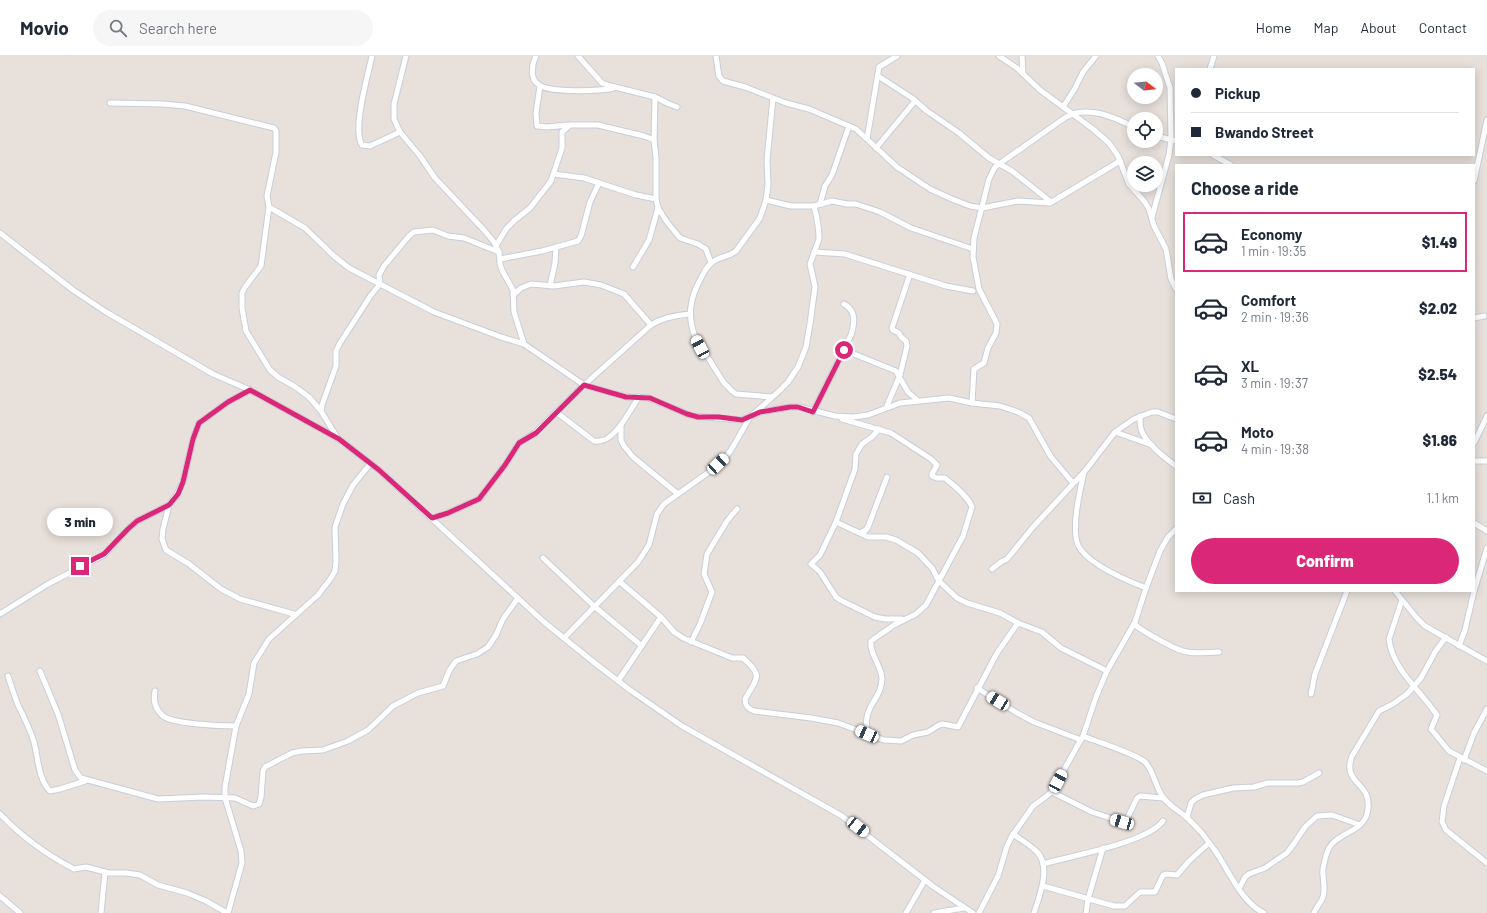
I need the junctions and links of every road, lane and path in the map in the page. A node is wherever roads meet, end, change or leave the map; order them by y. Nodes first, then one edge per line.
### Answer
1 (372, 56) edge
2 (406, 56) edge
3 (536, 56) edge
4 (578, 56) edge
5 (716, 56) edge
6 (898, 56) edge
7 (999, 56) edge
8 (1022, 56) edge
9 (1096, 56) edge
10 (1158, 56) edge
11 (1214, 56) edge
12 (1210, 68) edge
13 (1023, 75) junction
14 (878, 76) junction
15 (540, 86) junction
16 (615, 88) junction
17 (655, 97) junction
18 (773, 98) junction
19 (915, 101) junction
20 (110, 103) dead end
21 (677, 107) dead end
22 (1063, 107) junction
23 (1072, 114) junction
24 (1487, 120) edge
25 (1127, 123) edge
26 (570, 125) junction
27 (849, 126) junction
28 (400, 132) junction
29 (1163, 138) edge
30 (867, 139) junction
31 (654, 140) junction
32 (1173, 140) edge
33 (876, 148) junction
34 (1480, 148) junction
35 (1487, 151) edge
36 (1215, 156) edge
37 (1120, 161) junction
38 (999, 164) junction
39 (1229, 164) edge
40 (554, 174) junction
41 (1475, 176) edge
42 (600, 183) junction
43 (656, 199) junction
44 (766, 200) junction
45 (1051, 202) junction
46 (820, 204) junction
47 (814, 206) junction
48 (269, 207) junction
49 (658, 208) junction
50 (982, 208) junction
51 (1152, 218) junction
52 (0, 233) edge
53 (496, 246) junction
54 (556, 247) junction
55 (973, 249) junction
56 (499, 252) junction
57 (814, 252) junction
58 (500, 259) junction
59 (711, 263) junction
60 (633, 267) dead end
61 (910, 274) junction
62 (380, 284) junction
63 (550, 286) junction
64 (1175, 287) edge
65 (973, 291) dead end
66 (513, 295) junction
67 (844, 304) dead end
68 (690, 314) junction
69 (1484, 316) dead end
70 (1475, 318) edge
71 (651, 325) junction
72 (524, 344) junction
73 (844, 350) junction
74 (900, 375) junction
75 (584, 385) junction
76 (250, 390) junction
77 (638, 397) junction
78 (772, 397) junction
79 (917, 400) dead end
80 (972, 403) junction
81 (886, 408) junction
82 (321, 411) junction
83 (556, 412) junction
84 (813, 412) junction
85 (835, 416) junction
86 (1140, 416) junction
87 (1487, 416) edge
88 (750, 417) junction
89 (1175, 419) edge
90 (621, 425) junction
91 (879, 429) junction
92 (1115, 432) junction
93 (339, 439) junction
94 (1475, 441) edge
95 (1152, 445) junction
96 (1475, 461) edge
97 (1487, 461) edge
98 (370, 464) junction
99 (1175, 465) edge
100 (1085, 471) junction
101 (887, 477) dead end
102 (1073, 483) junction
103 (678, 494) junction
104 (169, 505) junction
105 (737, 509) dead end
106 (432, 518) junction
107 (836, 522) junction
108 (1475, 524) edge
109 (1175, 530) edge
110 (1487, 531) edge
111 (860, 533) junction
112 (1487, 548) edge
113 (543, 558) dead end
114 (992, 569) dead end
115 (939, 581) junction
116 (620, 582) junction
117 (1475, 586) edge
118 (1146, 588) junction
119 (1347, 592) edge
120 (1396, 592) edge
121 (1473, 592) edge
122 (518, 598) junction
123 (1402, 600) junction
124 (596, 607) junction
125 (0, 614) edge
126 (294, 614) junction
127 (662, 617) junction
128 (905, 619) junction
129 (1018, 623) junction
130 (1134, 624) junction
131 (564, 638) junction
132 (1446, 638) junction
133 (691, 642) junction
134 (642, 646) junction
135 (1459, 646) junction
136 (1219, 652) dead end
137 (1487, 661) edge
138 (40, 670) dead end
139 (1107, 672) junction
140 (8, 676) dead end
141 (618, 680) junction
142 (1413, 686) junction
143 (977, 688) junction
144 (155, 691) dead end
145 (1311, 694) dead end
146 (1487, 709) edge
147 (236, 726) junction
148 (868, 734) junction
149 (1082, 738) junction
150 (1462, 759) junction
151 (1487, 771) edge
152 (1319, 773) dead end
153 (85, 780) junction
154 (1052, 791) junction
155 (225, 798) junction
156 (1163, 798) junction
157 (0, 814) edge
158 (1187, 817) junction
159 (1163, 821) dead end
160 (1360, 825) junction
161 (1013, 834) junction
162 (1209, 842) junction
163 (1103, 848) junction
164 (1487, 863) edge
165 (1043, 864) junction
166 (105, 872) junction
167 (925, 880) junction
168 (1043, 886) junction
169 (1239, 889) junction
170 (0, 896) edge
171 (1088, 899) junction
172 (964, 908) junction
173 (20, 913) edge
174 (101, 913) edge
175 (228, 913) edge
176 (906, 913) edge
177 (934, 913) edge
178 (973, 913) edge
179 (979, 913) edge
180 (1034, 913) edge
181 (1086, 913) edge
182 (1264, 913) edge
183 (1314, 913) edge

1 - 28 street
2 - 28 street
3 - 15 street
4 - 16 street
5 - 18 street
6 - 14 street
7 - 13 street
8 - 13 street
9 - 22 street
10 - 32 street
11 - 12 street
13 - 22 street
14 - 19 street
14 - 30 street
15 - 16 street
15 - 26 street
16 - 17 street
17 - 21 street
17 - 31 street
18 - 27 street
18 - 44 street
19 - 33 street
19 - 38 street
20 - 48 street
22 - 23 street
23 - 25 street
23 - 37 street
23 - 38 street
24 - 34 street
26 - 31 street
26 - 40 street
27 - 30 street
27 - 46 street
28 - 53 street
29 - 32 street
30 - 33 street
31 - 43 street
32 - 51 street
33 - 50 street
34 - 35 street
34 - 41 street
36 - 39 street
37 - 45 street
37 - 51 street
38 - 45 street
38 - 50 street
40 - 42 street
40 - 53 street
42 - 43 street
42 - 54 street
43 - 49 street
44 - 47 street
44 - 59 street
45 - 50 street
46 - 47 street
46 - 55 street
47 - 57 street
48 - 62 street
48 - 82 street
49 - 59 street
49 - 60 street
50 - 55 street
51 - 64 street
52 - 76 street
53 - 56 street
54 - 58 street
54 - 63 street
55 - 80 street
56 - 58 street
56 - 62 street
57 - 61 street
57 - 78 street
58 - 66 street
59 - 68 street
61 - 65 street
61 - 74 street
62 - 72 street
62 - 82 street
63 - 66 street
63 - 71 street
66 - 72 street
67 - 73 street
68 - 71 street
68 - 78 street
69 - 70 street
71 - 75 street
72 - 75 street
73 - 74 street
73 - 84 street
74 - 79 street
74 - 81 street
75 - 77 street
75 - 83 street
76 - 93 street
76 - 104 street
77 - 88 street
77 - 90 street
78 - 88 street
80 - 81 street
80 - 102 street
81 - 85 street
82 - 93 street
83 - 90 street
83 - 106 street
84 - 85 street
84 - 88 street
85 - 91 street
86 - 89 street
86 - 92 street
86 - 95 street
87 - 94 street
88 - 103 street
90 - 103 street
91 - 107 street
91 - 115 street
92 - 95 street
92 - 100 street
93 - 98 street
95 - 99 street
96 - 97 street
98 - 106 street
98 - 126 street
100 - 102 street
100 - 118 street
101 - 111 street
102 - 114 street
103 - 116 street
104 - 125 street
104 - 126 street
105 - 133 street
106 - 122 street
107 - 111 street
107 - 128 street
108 - 110 street
109 - 118 street
111 - 115 street
112 - 117 street
113 - 124 street
115 - 128 street
115 - 129 street
116 - 124 street
116 - 127 street
118 - 130 street
119 - 145 street
120 - 123 street
121 - 135 street
122 - 131 street
122 - 155 street
123 - 132 street
123 - 142 street
124 - 131 street
124 - 134 street
126 - 147 street
127 - 133 street
127 - 134 street
128 - 148 street
129 - 139 street
129 - 143 street
130 - 136 street
130 - 139 street
131 - 141 street
132 - 135 street
132 - 142 street
133 - 148 street
134 - 141 street
135 - 137 street
138 - 153 street
139 - 149 street
140 - 153 street
141 - 167 street
142 - 150 street
142 - 160 street
143 - 148 street
143 - 149 street
144 - 147 street
146 - 150 street
147 - 155 street
149 - 154 street
149 - 156 street
150 - 151 street
150 - 164 street
152 - 158 street
153 - 155 street
154 - 156 street
154 - 161 street
155 - 175 street
156 - 158 street
157 - 166 street
158 - 162 street
159 - 163 street
160 - 169 street
160 - 183 street
161 - 165 street
161 - 179 street
162 - 169 street
162 - 171 street
163 - 165 street
163 - 171 street
165 - 168 street
166 - 174 street
166 - 175 street
167 - 172 street
167 - 176 street
168 - 171 street
168 - 180 street
169 - 182 street
170 - 173 street
171 - 181 street
172 - 177 street
172 - 178 street

